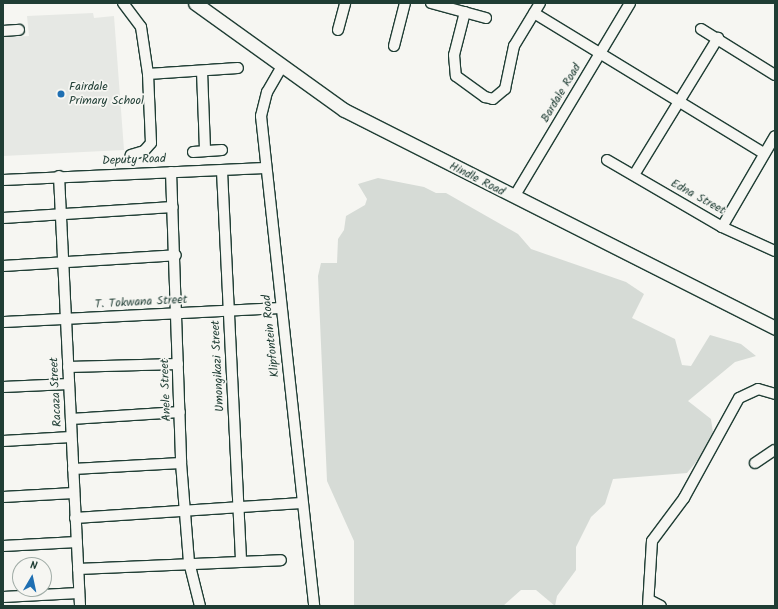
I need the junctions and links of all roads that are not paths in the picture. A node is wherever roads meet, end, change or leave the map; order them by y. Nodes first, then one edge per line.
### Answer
1 (123, 3) edge
2 (195, 3) edge
3 (345, 3) edge
4 (406, 3) edge
5 (431, 3) edge
6 (540, 3) edge
7 (630, 3) edge
8 (465, 12) junction
9 (534, 13) junction
10 (486, 18) dead end
11 (701, 29) dead end
12 (19, 30) dead end
13 (338, 30) dead end
14 (3, 31) edge
15 (718, 38) junction
16 (394, 46) dead end
17 (600, 53) junction
18 (238, 68) dead end
19 (281, 68) junction
20 (202, 71) junction
21 (148, 74) junction
22 (775, 75) edge
23 (680, 103) junction
24 (775, 136) edge
25 (205, 150) junction
26 (222, 150) dead end
27 (192, 152) dead end
28 (763, 153) junction
29 (131, 155) dead end
30 (607, 160) dead end
31 (266, 168) junction
32 (222, 171) junction
33 (171, 172) junction
34 (59, 176) junction
35 (634, 176) junction
36 (3, 180) edge
37 (514, 197) junction
38 (173, 207) junction
39 (61, 215) junction
40 (3, 218) edge
41 (722, 227) junction
42 (775, 252) edge
43 (176, 255) junction
44 (63, 262) junction
45 (3, 266) edge
46 (281, 308) junction
47 (228, 311) junction
48 (176, 313) junction
49 (66, 319) junction
50 (3, 322) edge
51 (775, 328) edge
52 (178, 364) junction
53 (68, 368) junction
54 (69, 384) junction
55 (3, 387) edge
56 (775, 394) edge
57 (180, 412) junction
58 (71, 419) junction
59 (71, 437) junction
60 (3, 441) edge
61 (775, 448) edge
62 (181, 463) junction
63 (756, 463) dead end
64 (73, 469) junction
65 (74, 493) junction
66 (3, 496) edge
67 (302, 503) junction
68 (237, 507) junction
69 (184, 512) junction
70 (75, 518) junction
71 (76, 542) junction
72 (3, 546) edge
73 (242, 560) junction
74 (282, 560) dead end
75 (189, 562) junction
76 (78, 569) junction
77 (79, 593) junction
78 (3, 597) edge
79 (29, 601) edge
80 (649, 604) edge
81 (80, 606) edge
82 (200, 606) edge
83 (314, 606) edge
84 (661, 606) edge

1 - 21 street
2 - 19 main road, Hindle Road
3 - 13 street
4 - 16 street
5 - 8 street
6 - 9 street
7 - 17 street, Bardale Road
8 - 9 street
8 - 10 street
9 - 17 street
11 - 15 street
12 - 14 street
15 - 22 street
15 - 23 street
17 - 23 street
17 - 37 street, Bardale Road
18 - 20 street
19 - 31 street, Klipfontein Road
19 - 37 main road, Hindle Road
20 - 21 street
20 - 25 street
21 - 29 street
23 - 28 street
23 - 35 street
24 - 28 street, Edna Street
25 - 26 street
25 - 27 street
28 - 41 street, Edna Street
30 - 35 street, Edna Street
31 - 32 street, Deputy Road
31 - 46 street, Klipfontein Road
32 - 33 street, Deputy Road
32 - 47 street, Umongikazi Street
33 - 34 street, Deputy Road
33 - 38 street, Anele Street
34 - 36 street, Deputy Road
34 - 39 street, Racaza Street
35 - 41 street, Edna Street
37 - 51 main road, Hindle Road
38 - 39 street
38 - 43 street, Anele Street
39 - 40 street
39 - 44 street, Racaza Street
41 - 42 street
43 - 44 street
43 - 48 street, Anele Street
44 - 45 street
44 - 49 street, Racaza Street
46 - 47 street, T. Tokwana Street
46 - 67 street, Klipfontein Road
47 - 48 street, T. Tokwana Street
47 - 68 street, Umongikazi Street
48 - 49 street, T. Tokwana Street
48 - 52 street, Anele Street
49 - 50 street, T. Tokwana Street
49 - 53 street, Racaza Street
52 - 53 street
52 - 57 street, Anele Street
53 - 54 street, Racaza Street
54 - 55 street
54 - 58 street, Racaza Street
56 - 80 street
57 - 58 street
57 - 62 street, Anele Street
58 - 59 street, Racaza Street
59 - 60 street
59 - 64 street, Racaza Street
61 - 63 street
62 - 64 street
62 - 69 street, Anele Street
64 - 65 street, Racaza Street
65 - 66 street
65 - 70 street, Racaza Street
67 - 68 street
67 - 83 street, Klipfontein Road
68 - 69 street
68 - 73 street, Umongikazi Street
69 - 70 street
69 - 75 street, Anele Street
70 - 71 street, Racaza Street
71 - 72 street
71 - 76 street, Racaza Street
73 - 74 street
73 - 75 street
75 - 76 street
75 - 82 street, Anele Street
76 - 77 street, Racaza Street
77 - 79 street
77 - 81 street, Racaza Street
78 - 79 street
80 - 84 street

